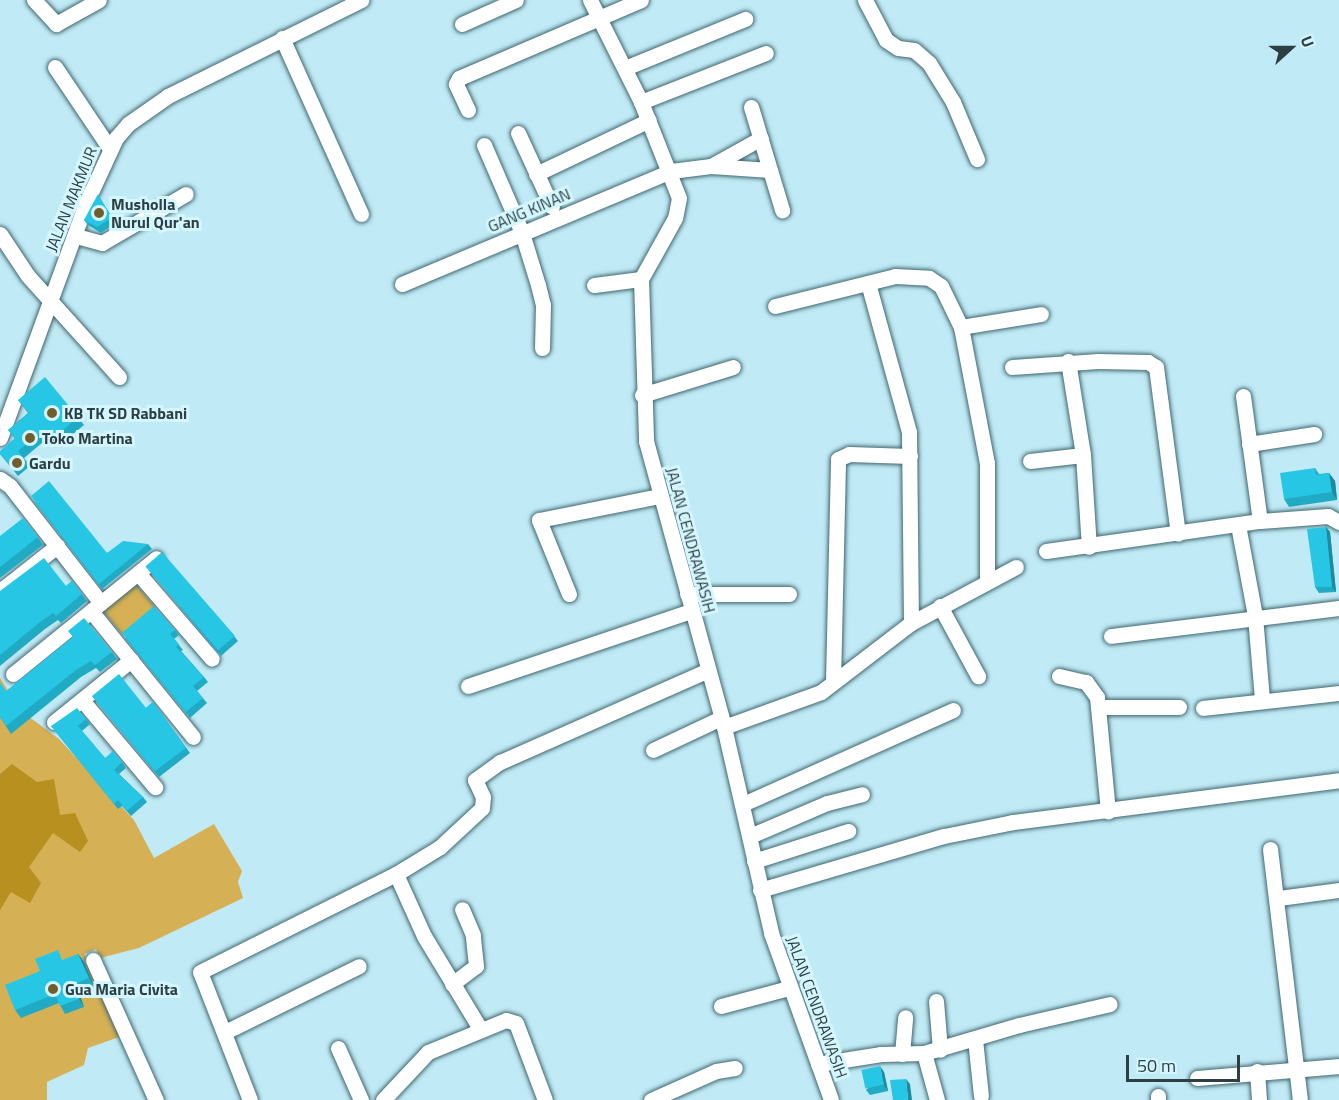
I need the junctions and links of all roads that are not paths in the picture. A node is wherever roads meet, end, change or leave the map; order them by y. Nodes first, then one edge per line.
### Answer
1 (99, 0) edge
2 (516, 0) edge
3 (590, 0) edge
4 (640, 0) edge
5 (865, 0) edge
6 (36, 1) edge
7 (353, 2) edge
8 (598, 16) junction
9 (745, 19) dead end
10 (462, 24) dead end
11 (282, 38) junction
12 (766, 53) dead end
13 (55, 67) dead end
14 (625, 68) junction
15 (641, 102) junction
16 (751, 107) dead end
17 (468, 110) dead end
18 (649, 120) junction
19 (518, 133) dead end
20 (760, 138) junction
21 (484, 145) dead end
22 (110, 149) junction
23 (977, 159) dead end
24 (711, 166) junction
25 (770, 170) junction
26 (671, 171) junction
27 (536, 174) junction
28 (186, 194) dead end
29 (552, 207) dead end
30 (782, 210) dead end
31 (361, 213) dead end
32 (522, 233) junction
33 (0, 234) edge
34 (76, 236) junction
35 (641, 279) junction
36 (868, 283) junction
37 (402, 284) dead end
38 (594, 285) dead end
39 (49, 301) junction
40 (775, 306) dead end
41 (1041, 314) dead end
42 (961, 327) junction
43 (543, 348) dead end
44 (1068, 361) junction
45 (733, 367) dead end
46 (1012, 367) dead end
47 (118, 376) dead end
48 (642, 395) junction
49 (1243, 396) dead end
50 (1314, 434) dead end
51 (0, 438) edge
52 (1249, 444) junction
53 (1083, 455) junction
54 (910, 456) junction
55 (1030, 461) dead end
56 (0, 479) edge
57 (660, 496) junction
58 (1260, 521) junction
59 (1339, 522) edge
60 (1238, 525) junction
61 (1178, 534) junction
62 (57, 546) junction
63 (1089, 547) junction
64 (1046, 551) dead end
65 (156, 558) edge
66 (1016, 567) dead end
67 (138, 573) junction
68 (987, 579) junction
69 (0, 591) edge
70 (569, 594) dead end
71 (687, 594) junction
72 (789, 594) dead end
73 (940, 606) junction
74 (96, 607) junction
75 (1339, 608) edge
76 (691, 611) junction
77 (1255, 616) junction
78 (911, 623) junction
79 (1111, 636) dead end
80 (212, 659) dead end
81 (131, 660) junction
82 (706, 671) junction
83 (13, 674) dead end
84 (978, 676) dead end
85 (1059, 676) dead end
86 (833, 682) junction
87 (468, 686) dead end
88 (1339, 693) edge
89 (82, 700) junction
90 (1262, 700) junction
91 (1098, 707) junction
92 (1179, 707) dead end
93 (1203, 708) dead end
94 (953, 710) dead end
95 (54, 722) edge
96 (723, 722) junction
97 (193, 737) dead end
98 (653, 750) dead end
99 (1339, 780) edge
100 (155, 787) dead end
101 (862, 794) dead end
102 (743, 804) junction
103 (1108, 812) junction
104 (848, 831) dead end
105 (750, 836) junction
106 (1270, 849) dead end
107 (754, 861) junction
108 (396, 874) junction
109 (760, 890) junction
110 (1339, 890) edge
111 (1279, 898) junction
112 (462, 909) dead end
113 (93, 960) dead end
114 (358, 966) dead end
115 (452, 984) junction
116 (789, 988) junction
117 (936, 1001) dead end
118 (1110, 1004) dead end
119 (722, 1006) dead end
120 (905, 1017) dead end
121 (481, 1030) junction
122 (225, 1032) junction
123 (975, 1039) junction
124 (338, 1048) dead end
125 (940, 1050) junction
126 (924, 1053) junction
127 (902, 1054) junction
128 (818, 1064) junction
129 (1339, 1066) edge
130 (1294, 1067) junction
131 (735, 1068) dead end
132 (1257, 1071) junction
133 (1197, 1078) dead end
134 (981, 1096) dead end
135 (386, 1098) edge
136 (156, 1100) edge
137 (250, 1100) edge
138 (361, 1100) edge
139 (545, 1100) edge
140 (651, 1100) edge
141 (831, 1100) edge
142 (937, 1100) edge
143 (1260, 1100) edge
144 (1300, 1100) edge

1 - 6 street
2 - 10 street
3 - 8 street, JALAN CENDRAWASIH
4 - 8 street
5 - 23 street
7 - 11 street, JALAN MAKMUR
8 - 14 street, JALAN CENDRAWASIH
8 - 17 street
9 - 14 street
11 - 22 street, JALAN MAKMUR
11 - 31 street
12 - 15 street
13 - 22 street
14 - 15 street, JALAN CENDRAWASIH
15 - 18 street, JALAN CENDRAWASIH
16 - 20 street
18 - 26 street, JALAN CENDRAWASIH
18 - 27 street
19 - 27 street
20 - 24 street
20 - 25 street
21 - 32 street
22 - 34 street, JALAN MAKMUR
24 - 25 street
24 - 26 street, GANG KINAN
25 - 30 street
26 - 32 street, GANG KINAN
26 - 35 street, JALAN CENDRAWASIH
27 - 29 street
28 - 34 street
32 - 37 street, GANG KINAN
32 - 43 street
33 - 39 street
34 - 39 street, JALAN MAKMUR
35 - 38 street
35 - 48 street, JALAN CENDRAWASIH
36 - 40 street
36 - 42 street
36 - 54 street
39 - 47 street
39 - 51 street, JALAN MAKMUR
41 - 42 street
42 - 68 street
44 - 46 street
44 - 53 street
44 - 61 street
45 - 48 street
48 - 57 street, JALAN CENDRAWASIH
49 - 52 street
50 - 52 street
52 - 58 street
53 - 55 street
53 - 63 street
54 - 78 street
54 - 86 street
56 - 62 street
57 - 70 street
57 - 71 street, JALAN CENDRAWASIH
58 - 59 street
58 - 60 street
60 - 61 street
60 - 77 street
61 - 63 street
62 - 69 street
62 - 74 street
63 - 64 street
65 - 67 street
66 - 68 street
67 - 74 street
67 - 80 street
68 - 73 street
71 - 72 street
71 - 76 street, JALAN CENDRAWASIH
73 - 78 street
73 - 84 street
74 - 81 street
74 - 83 street
75 - 77 street
76 - 82 street, JALAN CENDRAWASIH
76 - 87 street
77 - 79 street
77 - 90 street
78 - 86 street
81 - 89 street
81 - 97 street
82 - 96 street, JALAN CENDRAWASIH
82 - 108 street
85 - 91 street
86 - 96 street
88 - 90 street
89 - 95 street
89 - 100 street
90 - 93 street
91 - 92 street
91 - 103 street
94 - 102 street
96 - 98 street
96 - 102 street, JALAN CENDRAWASIH
99 - 103 street
101 - 105 street
102 - 105 street, JALAN CENDRAWASIH
103 - 109 street
104 - 107 street
105 - 107 street, JALAN CENDRAWASIH
106 - 111 street
107 - 109 street, JALAN CENDRAWASIH
108 - 115 street
108 - 122 street
109 - 116 street, JALAN CENDRAWASIH
110 - 111 street
111 - 130 street
112 - 115 street
113 - 136 street
114 - 122 street
115 - 121 street
116 - 119 street
116 - 128 street, JALAN CENDRAWASIH
117 - 125 street
118 - 123 street
120 - 127 street
121 - 135 street
121 - 139 street
122 - 137 street
123 - 125 street
123 - 134 street
124 - 138 street
125 - 126 street
126 - 127 street
126 - 142 street
127 - 128 street
128 - 141 street, JALAN CENDRAWASIH
129 - 130 street
130 - 132 street
130 - 144 street
131 - 140 street
132 - 133 street
132 - 143 street

